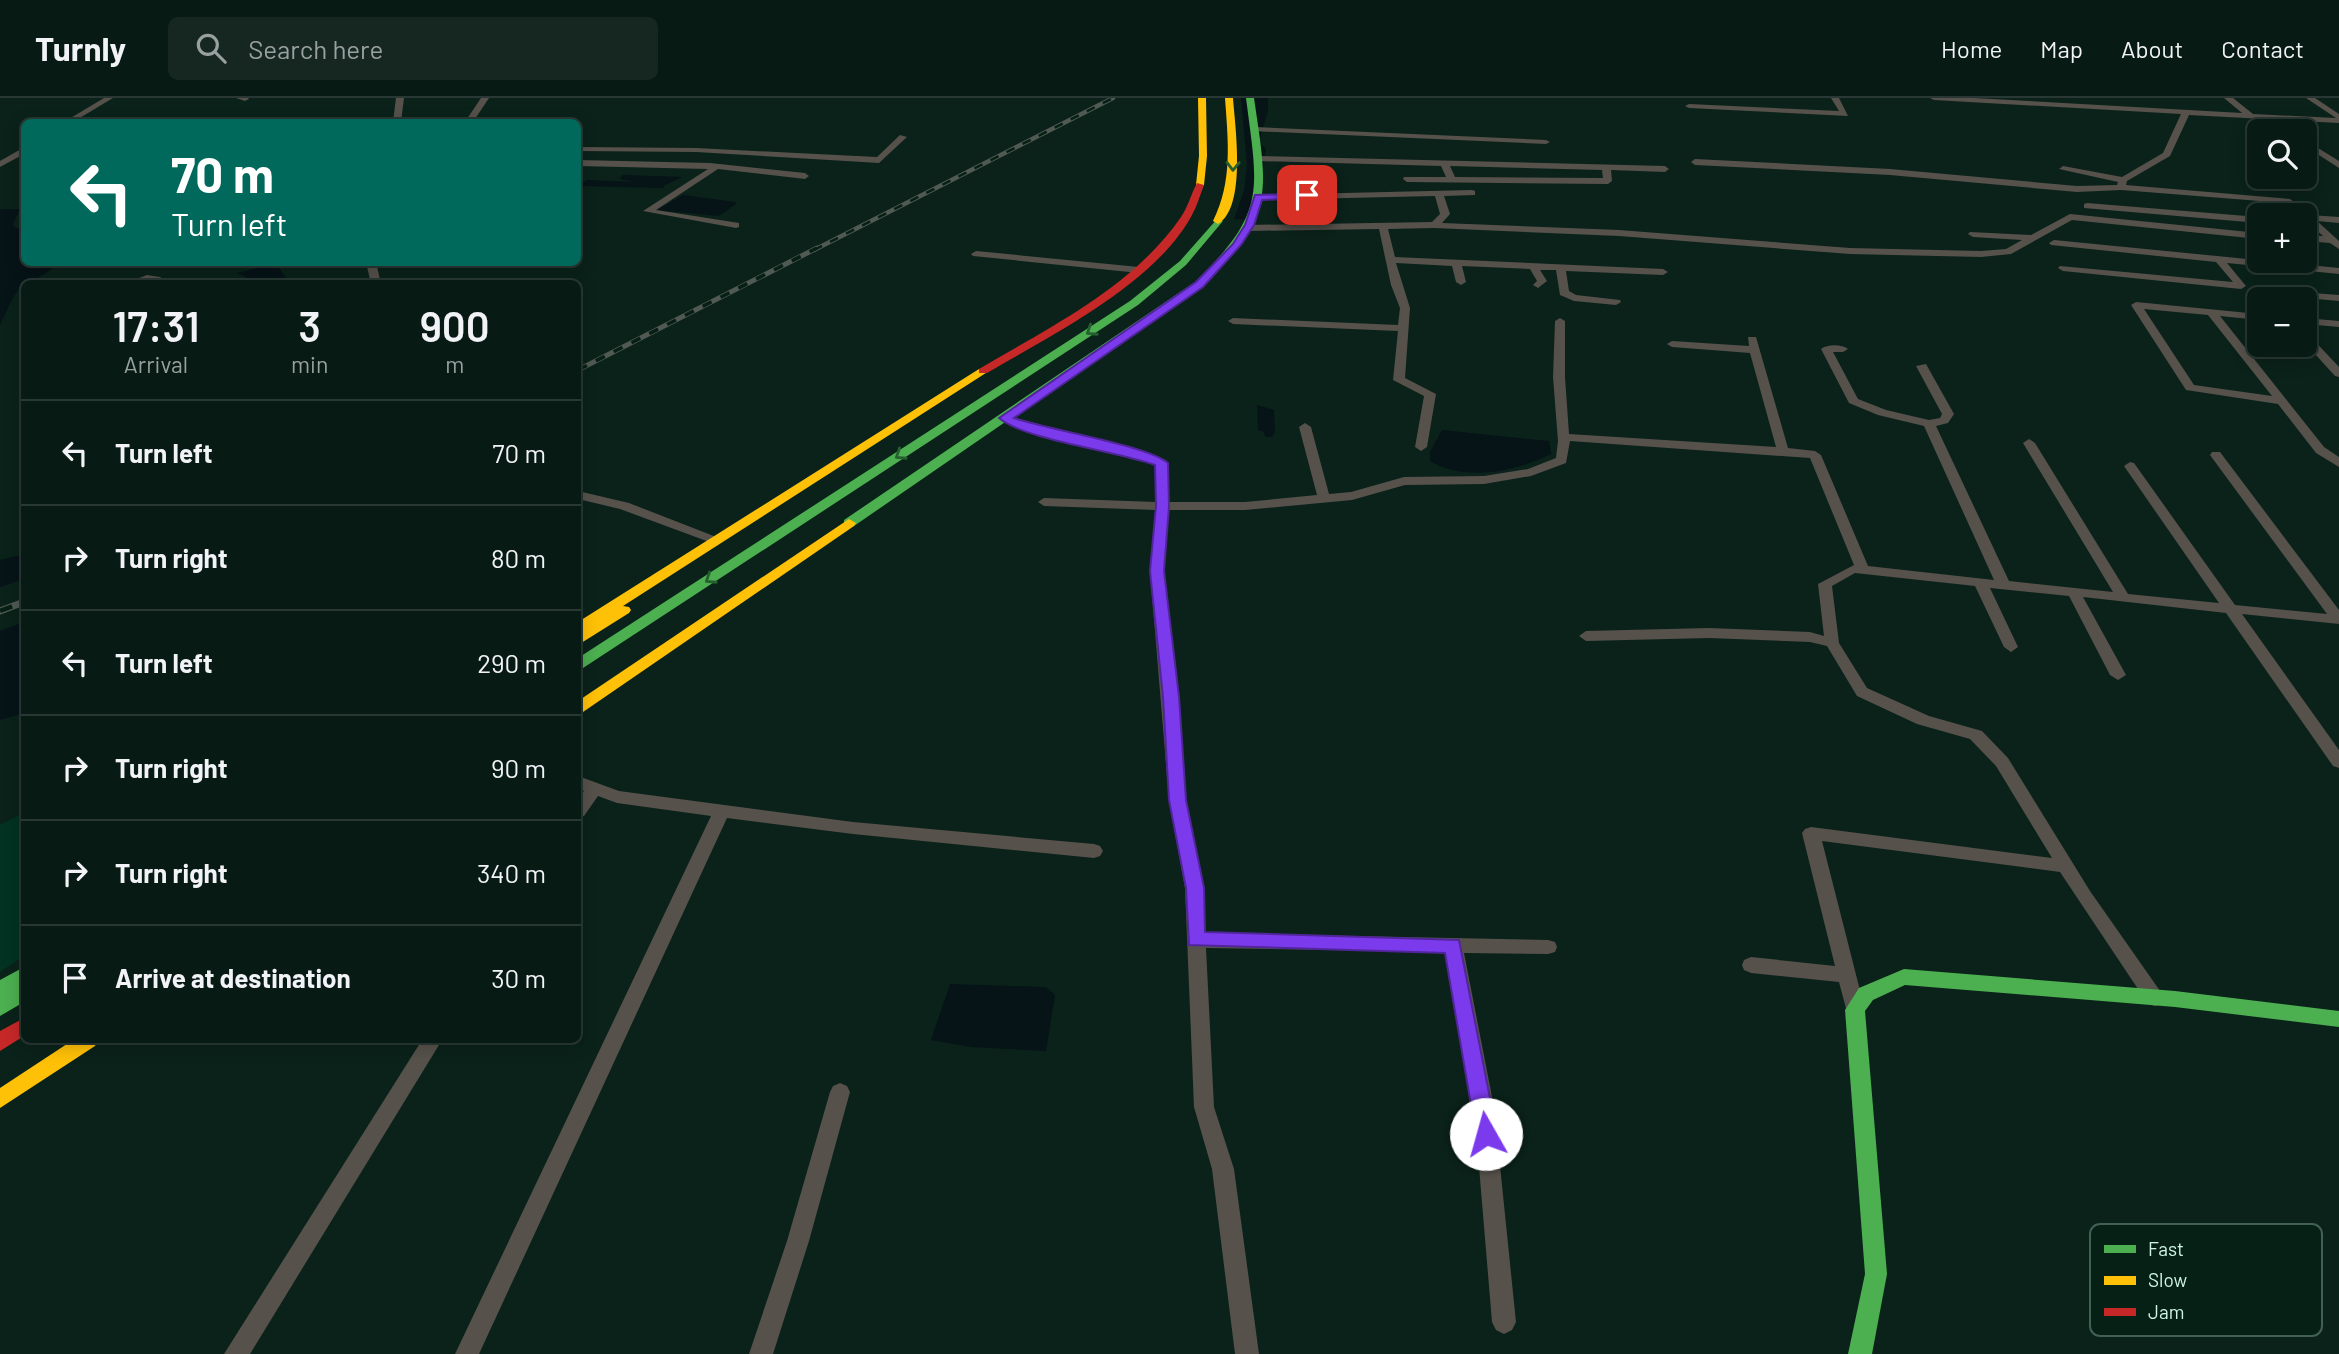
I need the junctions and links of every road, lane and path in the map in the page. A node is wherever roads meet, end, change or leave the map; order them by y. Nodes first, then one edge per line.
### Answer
1 (109, 98) edge
2 (240, 98) edge
3 (400, 98) edge
4 (485, 98) edge
5 (1202, 98) edge
6 (1214, 98) edge
7 (1229, 98) edge
8 (1250, 98) edge
9 (1835, 98) edge
10 (1934, 98) edge
11 (2054, 98) edge
12 (2100, 98) edge
13 (2139, 98) edge
14 (2228, 98) edge
15 (2310, 98) edge
16 (245, 99) edge
17 (1996, 100) edge
18 (2061, 105) junction
19 (1689, 106) dead end
20 (2110, 108) junction
21 (2190, 109) junction
22 (2152, 110) junction
23 (2251, 116) junction
24 (2266, 117) junction
25 (73, 119) edge
26 (397, 119) edge
27 (471, 119) edge
28 (2269, 119) edge
29 (2339, 119) edge
30 (1255, 129) junction
31 (903, 138) dead end
32 (1546, 142) dead end
33 (581, 149) edge
34 (2317, 150) edge
35 (21, 153) edge
36 (1260, 159) junction
37 (1695, 162) dead end
38 (581, 163) edge
39 (1444, 163) junction
40 (1, 164) edge
41 (2339, 165) edge
42 (716, 167) junction
43 (1606, 167) junction
44 (1665, 169) dead end
45 (2063, 169) dead end
46 (805, 176) dead end
47 (1407, 179) dead end
48 (1452, 180) junction
49 (2122, 183) junction
50 (2109, 189) junction
51 (1472, 193) dead end
52 (1439, 194) junction
53 (1259, 197) junction
54 (2289, 203) edge
55 (2087, 206) junction
56 (2070, 217) junction
57 (2247, 219) edge
58 (2317, 219) edge
59 (2339, 220) edge
60 (736, 225) dead end
61 (1434, 225) junction
62 (1382, 227) junction
63 (2317, 227) edge
64 (1247, 228) junction
65 (1973, 234) dead end
66 (2247, 235) edge
67 (2033, 238) junction
68 (2317, 240) edge
69 (2054, 243) dead end
70 (2336, 243) edge
71 (976, 254) dead end
72 (2219, 259) junction
73 (1390, 260) junction
74 (1457, 264) junction
75 (1534, 267) junction
76 (2063, 268) dead end
77 (1561, 269) junction
78 (1139, 270) junction
79 (2339, 271) edge
80 (1663, 272) dead end
81 (139, 280) edge
82 (161, 280) edge
83 (1461, 282) dead end
84 (1538, 285) dead end
85 (2317, 296) edge
86 (2339, 298) edge
87 (1616, 302) dead end
88 (2211, 312) junction
89 (2247, 316) edge
90 (1233, 321) dead end
91 (1560, 321) dead end
92 (2317, 322) edge
93 (2339, 324) edge
94 (1401, 328) junction
95 (1672, 344) dead end
96 (1843, 349) dead end
97 (2317, 350) edge
98 (1040, 364) junction
99 (1922, 366) dead end
100 (1071, 374) junction
101 (2339, 374) edge
102 (2280, 401) junction
103 (1005, 418) junction
104 (1930, 424) junction
105 (1306, 427) dead end
106 (1564, 437) junction
107 (2029, 443) dead end
108 (1420, 447) dead end
109 (1783, 451) junction
110 (2216, 455) dead end
111 (2339, 463) edge
112 (2130, 466) dead end
113 (581, 496) edge
114 (1324, 499) junction
115 (1044, 502) dead end
116 (1163, 506) junction
117 (717, 540) junction
118 (1863, 570) junction
119 (1981, 583) junction
120 (2004, 586) junction
121 (2074, 593) junction
122 (2124, 598) junction
123 (2229, 608) junction
124 (2339, 620) edge
125 (581, 626) edge
126 (1587, 636) dead end
127 (581, 638) edge
128 (1832, 643) junction
129 (2011, 647) dead end
130 (581, 663) edge
131 (2118, 675) dead end
132 (581, 706) edge
133 (2339, 762) edge
134 (581, 783) edge
135 (596, 788) junction
136 (581, 808) edge
137 (722, 811) junction
138 (1094, 851) dead end
139 (2065, 866) junction
140 (1196, 940) junction
141 (1453, 945) junction
142 (1548, 947) dead end
143 (1751, 965) dead end
144 (1846, 975) junction
145 (21, 977) edge
146 (0, 990) edge
147 (21, 994) edge
148 (2155, 998) junction
149 (0, 1008) edge
150 (1855, 1010) junction
151 (2339, 1019) edge
152 (21, 1028) edge
153 (0, 1042) edge
154 (84, 1043) edge
155 (430, 1043) edge
156 (840, 1092) dead end
157 (0, 1099) edge
158 (1504, 1322) dead end
159 (236, 1354) edge
160 (467, 1354) edge
161 (761, 1354) edge
162 (1247, 1354) edge
163 (1860, 1354) edge

1 - 25 street
2 - 16 street
3 - 26 street
4 - 27 street
5 - 78 main road
6 - 127 main road
7 -> 98 main road
8 - 30 main road
9 - 19 street
10 - 17 street
11 - 18 street
12 - 20 street
13 - 22 street
14 - 23 street
15 - 29 street
17 - 18 street
18 - 20 street
20 - 22 street
21 - 22 street
21 - 23 street
21 - 49 street
23 - 24 street
24 - 28 street
24 - 29 street
30 - 32 street
30 - 36 main road
31 - 33 street
34 - 41 street
35 - 40 street
36 - 39 street
36 - 53 main road
37 - 50 street
38 - 42 street
39 - 43 street
39 - 48 street
42 - 46 street
42 - 60 street
43 - 44 street
43 - 48 street
45 - 49 street
47 - 48 street
49 - 50 street
49 - 54 street
50 - 55 street
51 - 52 street
52 - 53 street
52 - 61 street
53 - 64 main road
55 - 56 street
55 - 57 street
56 - 66 street
56 - 67 street
58 - 59 street
61 - 62 street
61 - 67 street
62 - 64 street
62 - 73 street
63 - 70 street
64 - 100 main road
65 - 67 street
68 - 70 street
69 - 72 street
71 - 78 street
72 - 76 street
72 - 79 street
73 - 74 street
73 - 94 street
74 - 75 street
74 - 83 street
75 - 77 street
75 - 84 street
77 - 80 street
77 - 87 street
78 - 117 main road
81 - 82 street
85 - 86 street
88 - 89 street
88 - 102 street
88 - 102 street
90 - 94 street
91 - 106 street
92 - 93 street
94 - 108 street
95 - 109 street
96 - 104 street
97 - 101 street
98 - 100 main road
98 -> 130 main road
99 - 104 street
100 - 103 main road
102 - 111 street
103 - 116 street
103 - 132 main road
104 - 120 street
105 - 114 street
106 - 109 street
106 - 114 street
107 - 122 street
109 - 118 street
110 - 124 street
112 - 123 street
113 - 117 street
114 - 116 street
115 - 116 street
116 - 140 street
117 - 125 main road
118 - 119 street
118 - 128 street
119 - 120 street
119 - 129 street
120 - 121 street
121 - 122 street
121 - 131 street
122 - 123 street
123 - 124 street
123 - 133 street
126 - 128 street
128 - 139 street
134 - 135 street
135 - 136 street
135 - 137 street
137 - 138 street
137 - 160 street
139 - 144 street
139 - 148 street
140 - 141 street
140 - 162 street
141 - 142 street
141 - 158 street
143 - 144 street
144 - 150 street
145 - 146 main road
147 - 149 main road
148 - 150 main road
148 - 151 main road
150 - 163 main road
152 - 153 main road
154 - 157 main road
155 - 159 street
156 - 161 street

